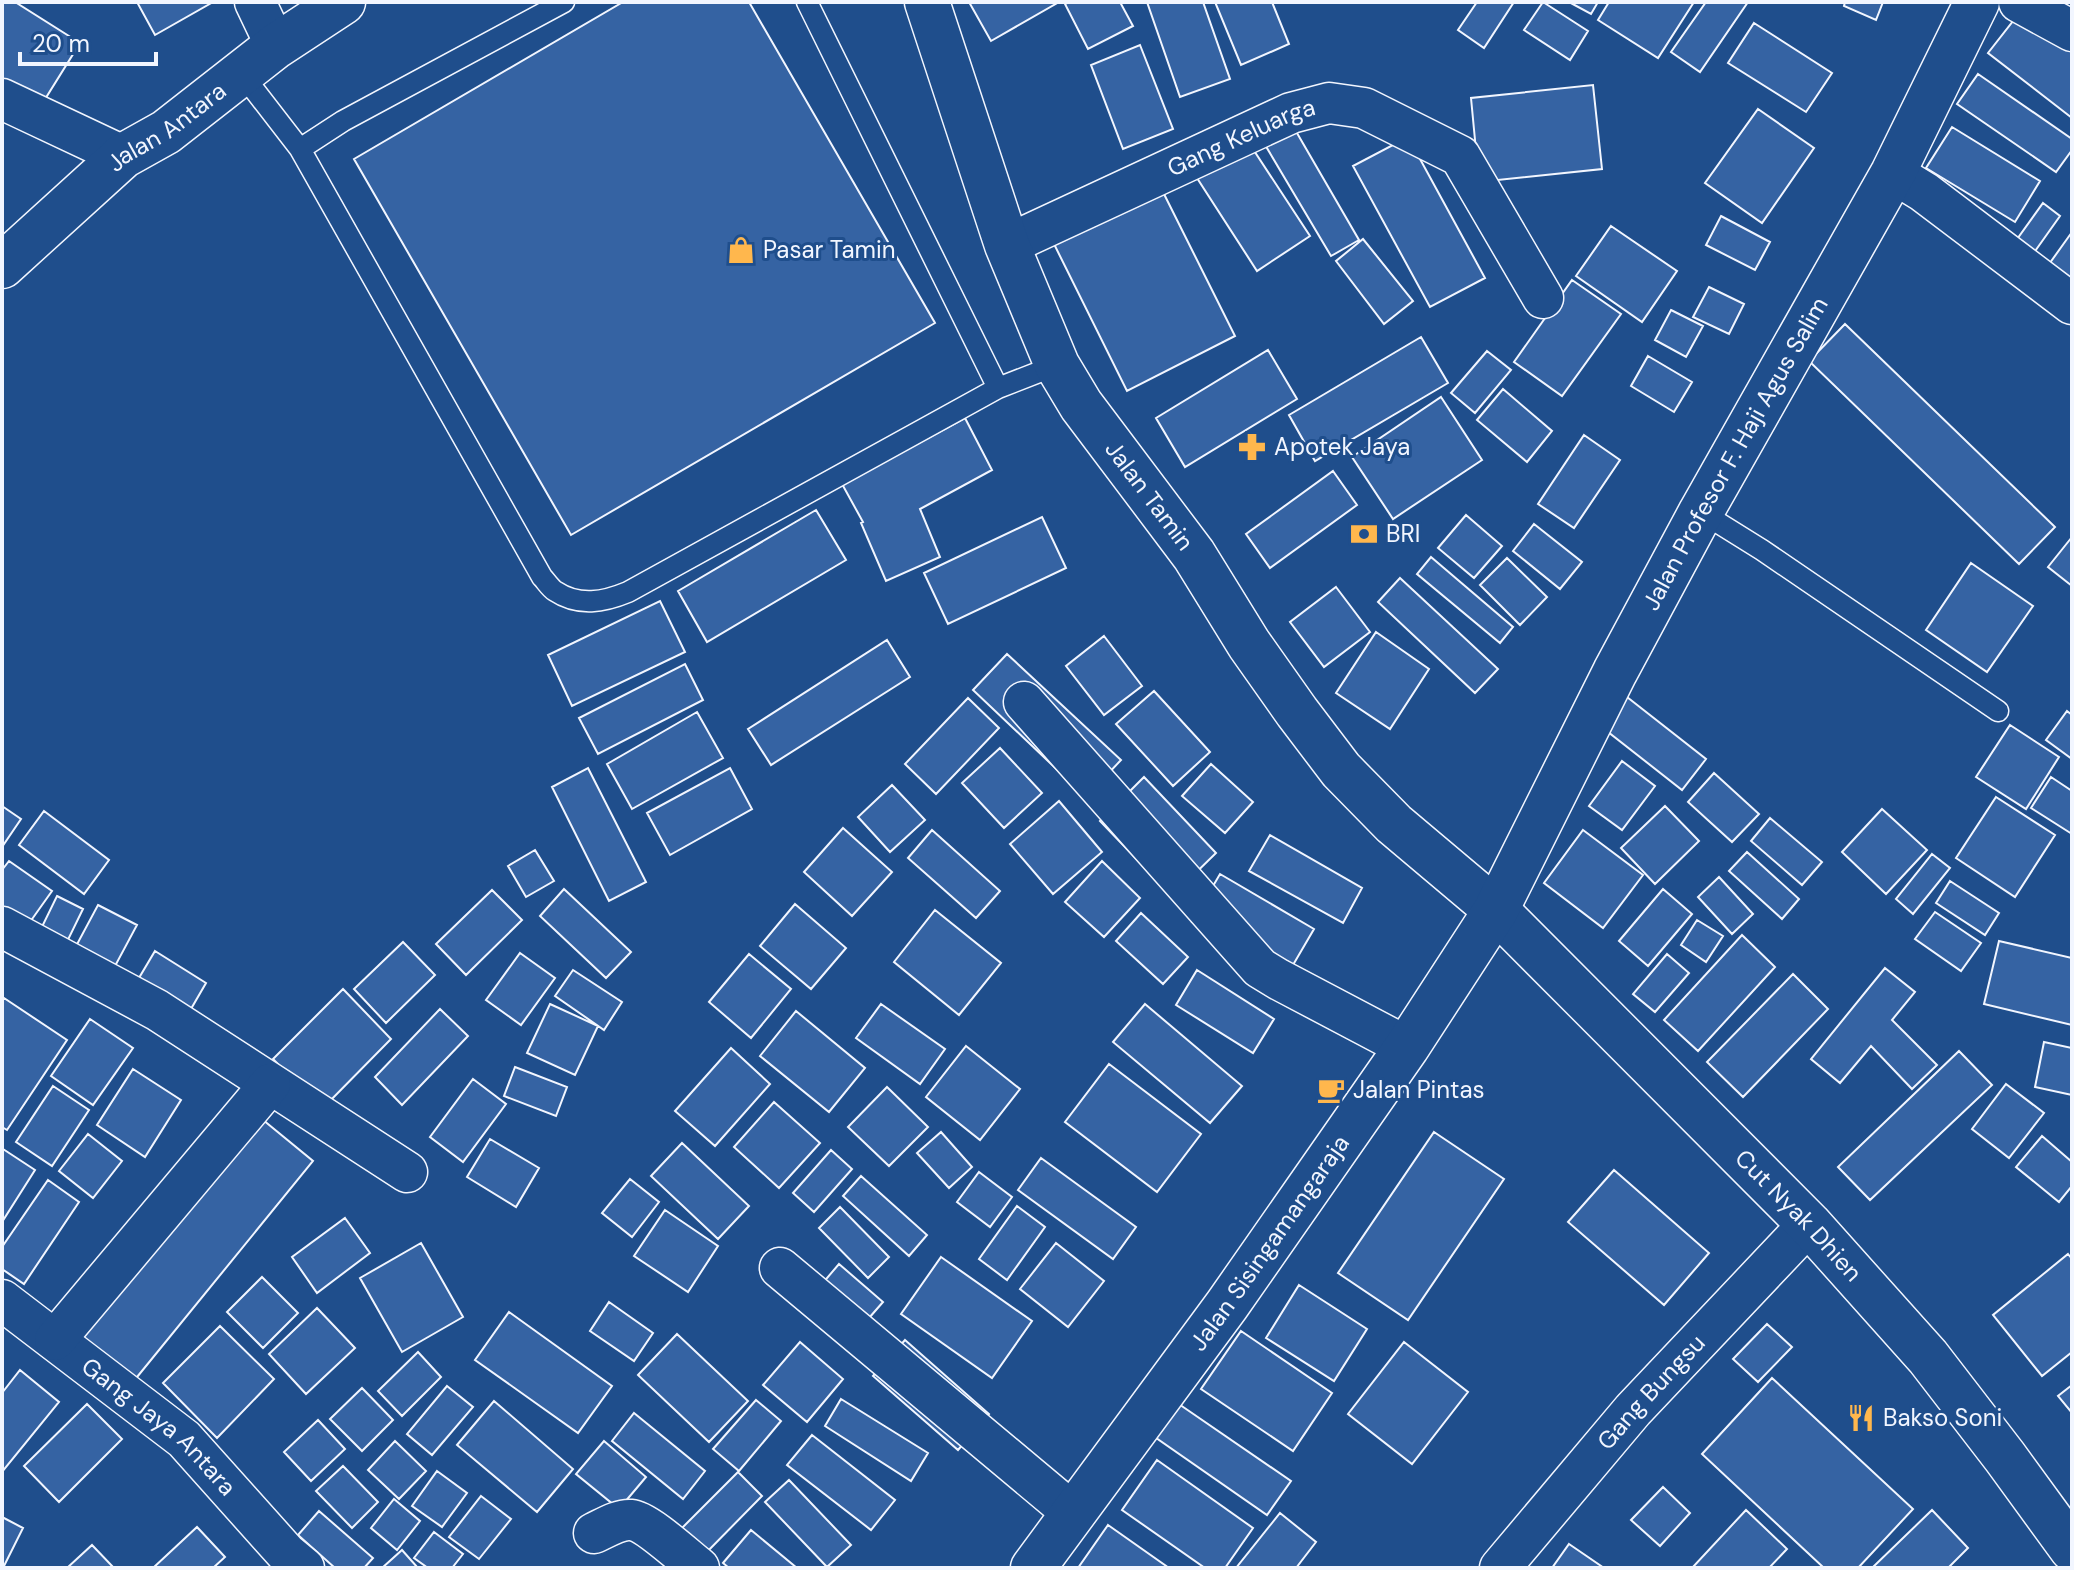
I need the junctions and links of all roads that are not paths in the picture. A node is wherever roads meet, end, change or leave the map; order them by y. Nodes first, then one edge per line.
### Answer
1 (255, 2) edge
2 (343, 2) edge
3 (564, 2) edge
4 (807, 2) edge
5 (927, 2) edge
6 (1977, 2) edge
7 (2019, 2) edge
8 (2072, 31) edge
9 (276, 46) junction
10 (242, 74) junction
11 (2, 99) edge
12 (300, 149) junction
13 (123, 156) junction
14 (1893, 173) junction
15 (1007, 245) junction
16 (2, 266) edge
17 (1543, 298) dead end
18 (2072, 304) edge
19 (1057, 365) junction
20 (998, 388) junction
21 (1701, 512) junction
22 (1024, 702) dead end
23 (1998, 711) dead end
24 (1496, 910) junction
25 (2, 927) edge
26 (1407, 1047) junction
27 (270, 1084) junction
28 (407, 1172) dead end
29 (1809, 1224) junction
30 (780, 1268) dead end
31 (2, 1300) edge
32 (55, 1340) junction
33 (1073, 1513) junction
34 (594, 1533) dead end
35 (2072, 1549) edge
36 (295, 1560) edge
37 (699, 1568) edge
38 (1033, 1568) edge
39 (1500, 1568) edge

1 - 9 street
2 - 9 main road, Jalan Antara
3 - 12 lane
4 - 20 lane
5 - 15 main road, Jalan Tamin
6 - 14 main road, Jalan Profesor F. Haji Agus Salim
7 - 8 street
9 - 10 main road, Jalan Antara
10 - 12 lane
10 - 13 main road, Jalan Antara
11 - 13 street
12 - 20 lane
13 - 16 main road, Jalan Antara
14 - 18 street
14 - 21 main road, Jalan Profesor F. Haji Agus Salim
15 - 17 street, Gang Keluarga
15 - 19 main road, Jalan Tamin
19 - 20 lane
19 - 24 main road, Jalan Tamin
21 - 23 lane
21 - 24 main road, Jalan Profesor F. Haji Agus Salim
22 - 26 street
24 - 26 main road, Jalan Sisingamangaraja
24 - 29 main road, Cut Nyak Dhien
25 - 27 street
26 - 33 main road, Jalan Sisingamangaraja
27 - 28 street
27 - 32 street
29 - 35 main road, Cut Nyak Dhien
29 - 39 street, Gang Bungsu
30 - 33 street
31 - 32 street, Gang Jaya Antara
32 - 36 street, Gang Jaya Antara
33 - 38 main road, Jalan Sisingamangaraja
34 - 37 street

